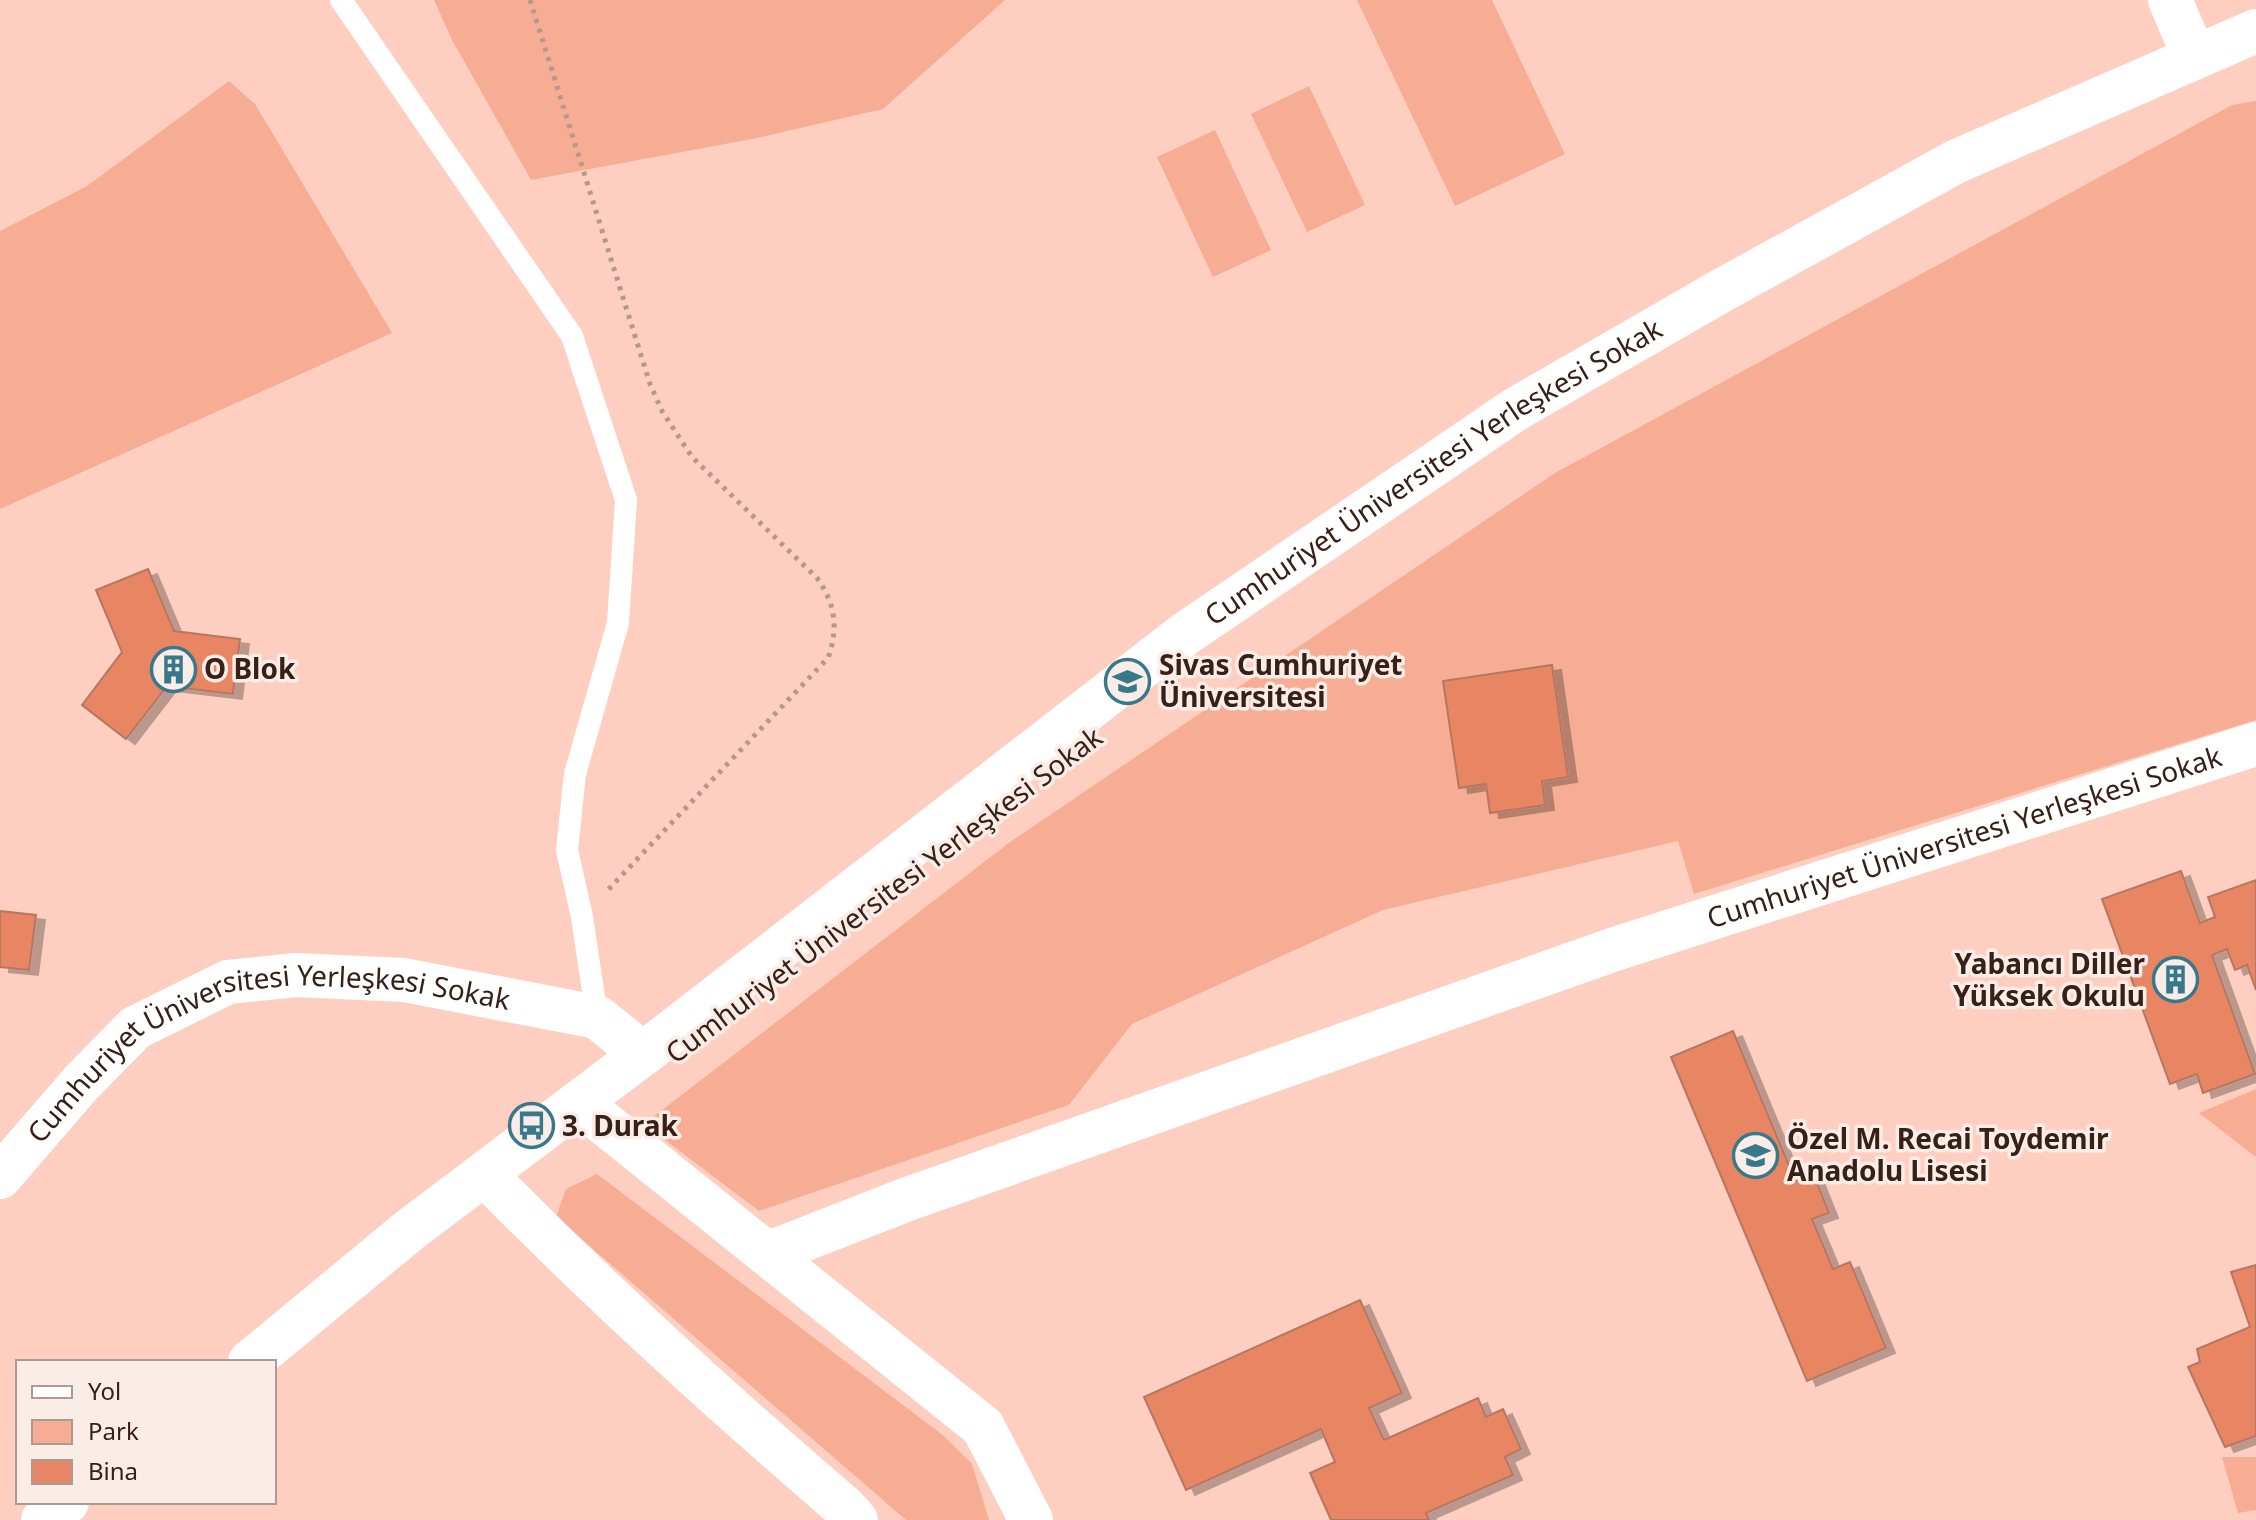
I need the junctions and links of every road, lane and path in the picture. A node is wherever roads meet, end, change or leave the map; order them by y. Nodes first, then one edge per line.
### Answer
1 (341, 0) edge
2 (530, 0) edge
3 (2170, 0) edge
4 (2256, 31) edge
5 (2194, 56) junction
6 (2256, 63) edge
7 (2256, 744) edge
8 (582, 917) junction
9 (597, 1017) junction
10 (643, 1054) junction
11 (594, 1115) junction
12 (0, 1177) edge
13 (498, 1188) junction
14 (767, 1254) junction
15 (252, 1360) edge
16 (276, 1363) edge
17 (64, 1504) edge
18 (97, 1504) edge
19 (43, 1520) edge
20 (77, 1520) edge
21 (856, 1520) edge
22 (1031, 1520) edge

1 - 8 lane
2 - 8 path
3 - 5 street
4 - 5 street, Cumhuriyet Üniversitesi Yerleşkesi Sokak
5 - 10 street, Cumhuriyet Üniversitesi Yerleşkesi Sokak
6 - 11 street, Cumhuriyet Üniversitesi Yerleşkesi Sokak
7 - 14 street, Cumhuriyet Üniversitesi Yerleşkesi Sokak
8 - 9 lane
9 - 10 street, Cumhuriyet Üniversitesi Yerleşkesi Sokak
9 - 12 street, Cumhuriyet Üniversitesi Yerleşkesi Sokak
10 - 15 street, Cumhuriyet Üniversitesi Yerleşkesi Sokak
11 - 13 street, Cumhuriyet Üniversitesi Yerleşkesi Sokak
11 - 14 street
13 - 16 street, Cumhuriyet Üniversitesi Yerleşkesi Sokak
13 - 21 street
14 - 22 street
17 - 19 street
18 - 20 street

